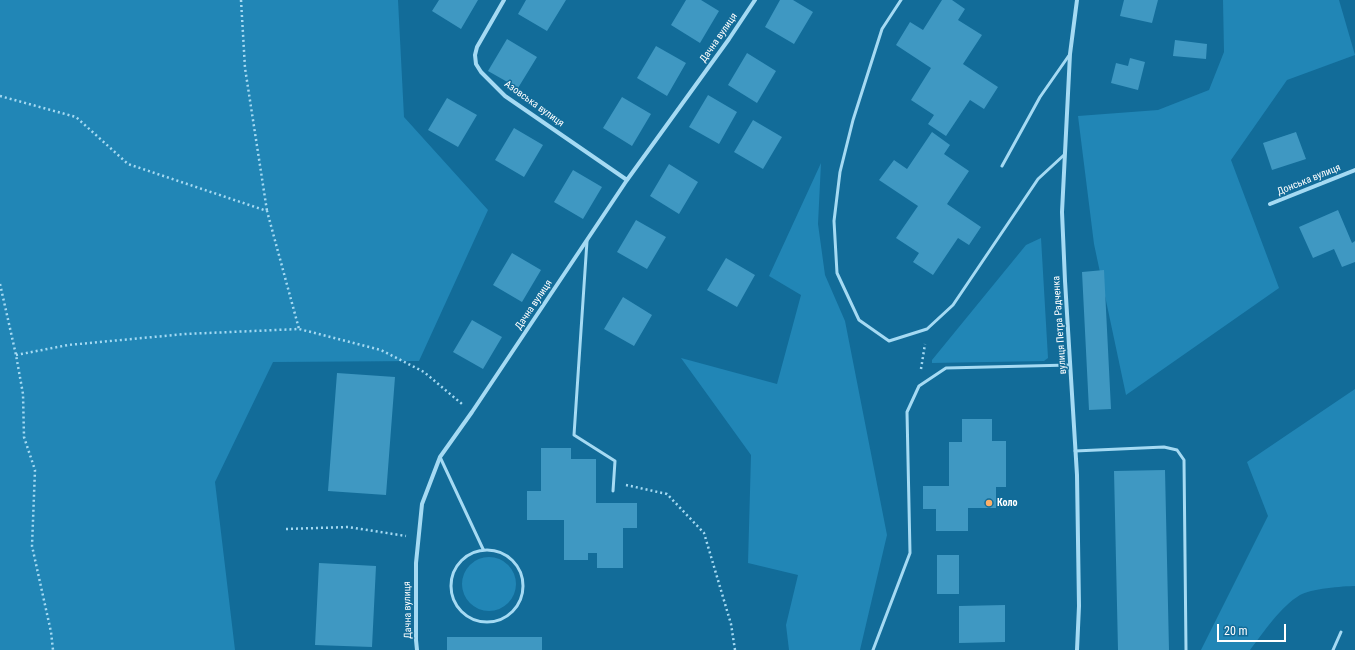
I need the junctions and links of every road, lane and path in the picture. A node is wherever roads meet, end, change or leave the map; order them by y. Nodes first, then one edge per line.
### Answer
1 (241, 0) edge
2 (504, 0) edge
3 (755, 0) edge
4 (901, 0) edge
5 (1077, 0) edge
6 (1070, 54) junction
7 (0, 96) edge
8 (1064, 155) junction
9 (1002, 166) dead end
10 (1355, 170) edge
11 (627, 180) junction
12 (1270, 204) dead end
13 (266, 211) junction
14 (587, 241) junction
15 (0, 284) edge
16 (299, 330) junction
17 (927, 330) junction
18 (16, 355) junction
19 (1070, 365) junction
20 (919, 386) junction
21 (472, 412) junction
22 (1075, 451) junction
23 (440, 457) junction
24 (614, 482) junction
25 (613, 492) dead end
26 (286, 529) dead end
27 (419, 538) junction
28 (483, 549) junction
29 (1341, 632) dead end
30 (54, 650) edge
31 (417, 650) edge
32 (735, 650) edge
33 (873, 650) edge
34 (1077, 650) edge
35 (1186, 650) edge
36 (1333, 650) edge

1 - 13 path
2 - 11 street, Азовська вулиця
3 - 11 street, Дачна вулиця
4 - 17 lane
5 - 6 street, вулиця Петра Радченка
6 - 8 street, вулиця Петра Радченка
6 - 9 lane
7 - 13 path
8 - 17 lane
8 - 19 street, вулиця Петра Радченка
10 - 12 street, Донська вулиця
11 - 14 street, Дачна вулиця
13 - 16 path
14 - 21 street, Дачна вулиця
14 - 24 lane
15 - 18 path
16 - 18 path
16 - 21 path
17 - 20 path
18 - 30 path
19 - 20 lane
19 - 22 street, вулиця Петра Радченка
20 - 33 lane
21 - 23 street, Дачна вулиця
22 - 34 street, вулиця Петра Радченка
22 - 35 lane
23 - 27 street, Дачна вулиця
23 - 28 lane
24 - 25 lane
24 - 32 path
26 - 27 path
27 - 31 street, Дачна вулиця
28 - 28 lane
29 - 36 lane

